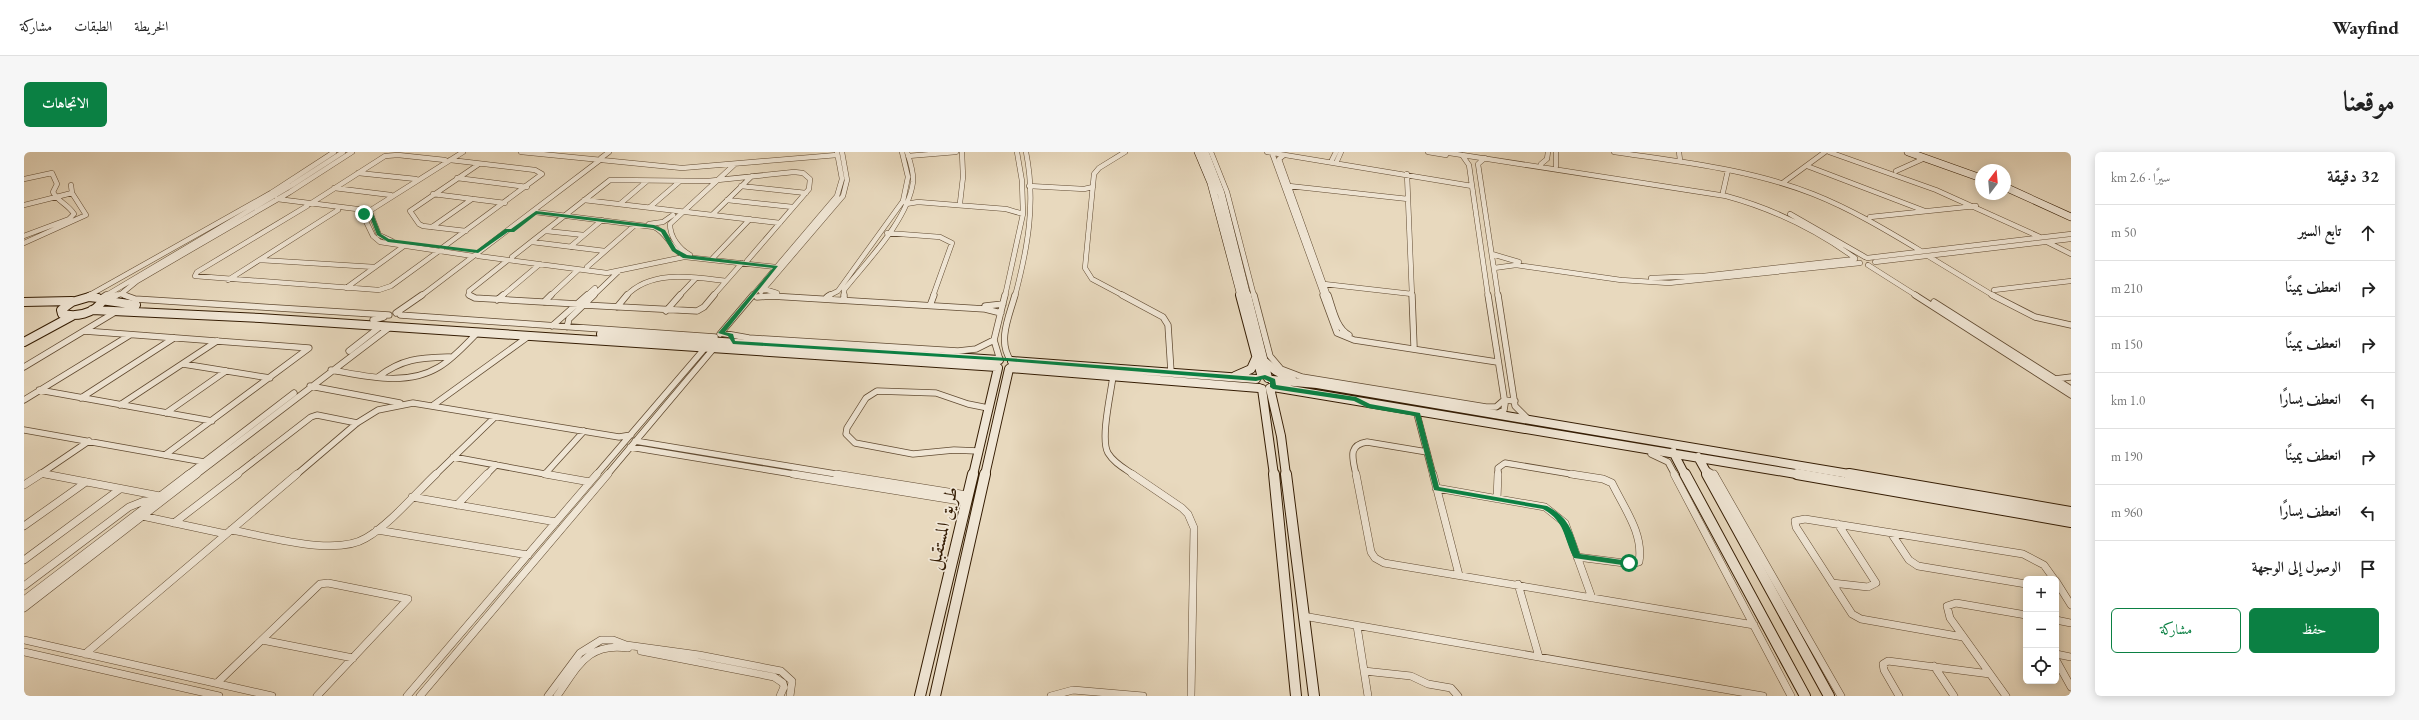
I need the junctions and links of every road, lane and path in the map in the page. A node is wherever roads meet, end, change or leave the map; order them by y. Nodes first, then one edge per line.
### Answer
1 (334, 152) edge
2 (343, 152) edge
3 (352, 152) edge
4 (458, 152) edge
5 (463, 152) edge
6 (521, 152) edge
7 (543, 152) edge
8 (582, 152) edge
9 (609, 152) edge
10 (615, 152) edge
11 (902, 152) edge
12 (956, 152) edge
13 (962, 152) edge
14 (1017, 152) edge
15 (1026, 152) edge
16 (1125, 152) edge
17 (1270, 152) edge
18 (1336, 152) edge
19 (1341, 152) edge
20 (1428, 152) edge
21 (1443, 152) edge
22 (1556, 152) edge
23 (1614, 152) edge
24 (1627, 152) edge
25 (1679, 152) edge
26 (1825, 152) edge
27 (1829, 152) edge
28 (1835, 152) edge
29 (1908, 152) edge
30 (838, 153) edge
31 (1282, 153) edge
32 (1462, 153) edge
33 (1548, 154) edge
34 (1204, 155) edge
35 (1924, 155) edge
36 (577, 156) junction
37 (907, 157) edge
38 (1485, 158) junction
39 (1555, 158) junction
40 (448, 160) junction
41 (603, 160) junction
42 (1277, 160) junction
43 (1680, 160) junction
44 (1334, 161) junction
45 (1511, 161) junction
46 (1468, 162) junction
47 (1478, 163) junction
48 (1692, 163) junction
49 (479, 164) junction
50 (735, 164) junction
51 (1541, 164) junction
52 (730, 165) junction
53 (1556, 166) junction
54 (1807, 166) junction
55 (1728, 170) junction
56 (1896, 171) junction
57 (1975, 171) edge
58 (358, 173) junction
59 (1407, 174) junction
60 (752, 176) junction
61 (1615, 176) junction
62 (1975, 176) edge
63 (457, 178) junction
64 (1767, 178) junction
65 (24, 179) edge
66 (416, 179) junction
67 (1440, 179) junction
68 (717, 180) junction
69 (1471, 180) junction
70 (647, 181) junction
71 (711, 181) junction
72 (1022, 181) junction
73 (679, 182) junction
74 (1784, 182) junction
75 (1033, 185) junction
76 (742, 186) junction
77 (1289, 186) junction
78 (1472, 186) junction
79 (527, 187) junction
80 (1023, 187) junction
81 (1093, 187) junction
82 (2011, 187) edge
83 (334, 188) junction
84 (1723, 192) junction
85 (806, 193) junction
86 (433, 194) junction
87 (2028, 194) junction
88 (391, 195) junction
89 (55, 196) junction
90 (910, 198) junction
91 (472, 199) junction
92 (1408, 199) junction
93 (276, 200) junction
94 (584, 200) junction
95 (727, 200) junction
96 (924, 202) junction
97 (505, 203) junction
98 (960, 203) junction
99 (24, 204) edge
100 (620, 204) junction
101 (906, 204) junction
102 (1024, 204) junction
103 (308, 205) junction
104 (1976, 206) junction
105 (650, 207) junction
106 (793, 207) junction
107 (1003, 208) junction
108 (338, 210) junction
109 (1988, 210) junction
110 (2071, 210) edge
111 (366, 211) junction
112 (537, 211) junction
113 (680, 211) junction
114 (1925, 211) junction
115 (1023, 214) junction
116 (565, 215) junction
117 (712, 215) junction
118 (1870, 217) junction
119 (2071, 217) edge
120 (750, 219) junction
121 (602, 220) junction
122 (780, 223) junction
123 (635, 225) junction
124 (432, 227) junction
125 (1301, 228) junction
126 (509, 230) junction
127 (466, 231) junction
128 (546, 231) junction
129 (887, 233) junction
130 (2071, 234) edge
131 (584, 235) junction
132 (24, 236) edge
133 (2046, 239) junction
134 (2071, 239) edge
135 (802, 240) junction
136 (532, 242) junction
137 (24, 243) edge
138 (1841, 243) junction
139 (1834, 244) junction
140 (1983, 244) junction
141 (404, 246) junction
142 (570, 247) junction
143 (1991, 248) junction
144 (440, 249) junction
145 (605, 251) junction
146 (674, 251) junction
147 (1927, 253) junction
148 (2071, 253) edge
149 (478, 254) junction
150 (1492, 254) junction
151 (1885, 256) junction
152 (685, 257) junction
153 (1866, 257) junction
154 (713, 258) junction
155 (1855, 258) junction
156 (510, 259) junction
157 (260, 260) junction
158 (1892, 260) junction
159 (1838, 261) junction
160 (744, 262) junction
161 (1516, 263) junction
162 (540, 264) junction
163 (1868, 264) junction
164 (1504, 265) junction
165 (1844, 265) junction
166 (778, 266) junction
167 (587, 267) junction
168 (375, 268) junction
169 (1494, 268) junction
170 (578, 270) junction
171 (620, 271) junction
172 (610, 273) junction
173 (124, 276) junction
174 (134, 277) junction
175 (696, 278) junction
176 (228, 280) junction
177 (726, 281) junction
178 (2071, 281) edge
179 (1324, 284) junction
180 (346, 288) junction
181 (598, 288) junction
182 (764, 289) junction
183 (842, 289) junction
184 (1994, 290) junction
185 (1487, 291) junction
186 (1498, 292) junction
187 (121, 294) junction
188 (1412, 294) junction
189 (777, 295) junction
190 (757, 297) junction
191 (828, 297) junction
192 (844, 298) junction
193 (101, 299) junction
194 (2004, 299) junction
195 (78, 300) junction
196 (498, 300) junction
197 (24, 302) edge
198 (544, 302) junction
199 (931, 303) junction
200 (1004, 304) junction
201 (31, 305) edge
202 (580, 305) junction
203 (617, 307) junction
204 (986, 308) junction
205 (62, 310) junction
206 (92, 310) junction
207 (120, 310) junction
208 (666, 310) junction
209 (400, 313) junction
210 (1001, 313) junction
211 (73, 316) junction
212 (561, 320) junction
213 (391, 321) junction
214 (2071, 321) edge
215 (568, 324) junction
216 (2071, 324) edge
217 (381, 326) junction
218 (552, 326) junction
219 (84, 331) junction
220 (478, 332) junction
221 (526, 333) junction
222 (721, 333) junction
223 (130, 334) junction
224 (24, 335) edge
225 (715, 337) junction
226 (174, 338) junction
227 (732, 339) junction
228 (994, 340) junction
229 (217, 341) junction
230 (366, 341) junction
231 (24, 342) edge
232 (704, 344) junction
233 (1414, 346) junction
234 (714, 348) junction
235 (450, 357) junction
236 (2018, 358) junction
237 (1260, 359) junction
238 (1497, 360) junction
239 (183, 364) junction
240 (1005, 364) junction
241 (24, 367) edge
242 (331, 370) junction
243 (226, 371) junction
244 (1171, 372) junction
245 (1113, 376) junction
246 (1229, 376) junction
247 (2071, 376) edge
248 (378, 377) junction
249 (270, 378) junction
250 (2055, 379) junction
251 (1265, 383) junction
252 (310, 386) junction
253 (993, 386) junction
254 (1005, 387) junction
255 (1303, 387) junction
256 (2071, 389) edge
257 (39, 390) junction
258 (2071, 395) edge
259 (81, 398) junction
260 (1356, 399) junction
261 (24, 400) edge
262 (1504, 400) junction
263 (1515, 401) junction
264 (402, 404) junction
265 (120, 405) junction
266 (432, 406) junction
267 (988, 408) junction
268 (166, 413) junction
269 (649, 414) junction
270 (1417, 414) junction
271 (1496, 414) junction
272 (657, 416) junction
273 (495, 417) junction
274 (1527, 418) junction
275 (212, 421) junction
276 (357, 423) junction
277 (26, 431) edge
278 (584, 431) junction
279 (631, 435) junction
280 (1270, 435) junction
281 (1281, 436) junction
282 (619, 437) junction
283 (89, 441) junction
284 (630, 443) junction
285 (978, 451) junction
286 (1427, 452) junction
287 (1673, 452) junction
288 (165, 455) junction
289 (1698, 456) junction
290 (453, 457) junction
291 (204, 462) junction
292 (1668, 462) junction
293 (1679, 463) junction
294 (496, 465) junction
295 (1805, 466) junction
296 (1705, 469) junction
297 (1831, 470) junction
298 (41, 473) junction
299 (545, 474) junction
300 (1809, 476) junction
301 (1835, 480) junction
302 (86, 482) junction
303 (590, 482) junction
304 (24, 485) edge
305 (1436, 488) junction
306 (120, 489) junction
307 (160, 496) junction
308 (412, 497) junction
309 (966, 498) junction
310 (1497, 499) junction
311 (153, 501) junction
312 (457, 505) junction
313 (142, 516) junction
314 (2070, 521) edge
315 (556, 522) junction
316 (174, 523) junction
317 (1838, 524) junction
318 (24, 526) edge
319 (231, 530) junction
320 (377, 530) junction
321 (117, 532) junction
322 (1891, 533) junction
323 (226, 534) junction
324 (528, 555) junction
325 (26, 557) edge
326 (1577, 557) junction
327 (1459, 575) junction
328 (2052, 576) edge
329 (506, 581) junction
330 (516, 582) junction
331 (1832, 583) junction
332 (1518, 584) junction
333 (2023, 584) edge
334 (24, 586) edge
335 (2059, 590) edge
336 (1592, 598) junction
337 (24, 600) edge
338 (2071, 605) edge
339 (24, 608) edge
340 (2023, 615) edge
341 (1303, 616) junction
342 (2059, 621) edge
343 (2071, 623) edge
344 (1754, 625) junction
345 (1357, 626) junction
346 (1963, 637) junction
347 (24, 640) edge
348 (262, 640) junction
349 (24, 652) edge
350 (85, 654) junction
351 (2059, 655) edge
352 (1540, 657) junction
353 (2071, 657) edge
354 (353, 658) junction
355 (709, 660) junction
356 (2059, 665) edge
357 (1934, 666) junction
358 (1364, 671) junction
359 (1990, 674) junction
360 (216, 683) junction
361 (2071, 687) edge
362 (219, 696) edge
363 (272, 696) edge
364 (317, 696) edge
365 (407, 696) edge
366 (420, 696) edge
367 (548, 696) edge
368 (557, 696) edge
369 (780, 696) edge
370 (790, 696) edge
371 (920, 696) edge
372 (935, 696) edge
373 (1051, 696) edge
374 (1143, 696) edge
375 (1191, 696) edge
376 (1296, 696) edge
377 (1314, 696) edge
378 (1368, 696) edge
379 (1458, 696) edge
380 (1763, 696) edge
381 (1791, 696) edge
382 (1805, 696) edge
383 (1829, 696) edge
384 (1841, 696) edge
385 (1899, 696) edge
386 (1954, 696) edge
387 (2006, 696) edge

1 - 173 street
2 - 174 street
3 - 93 street
4 - 40 street
5 - 40 street
6 - 41 street
7 - 36 street
8 - 36 street
9 - 41 street
10 - 41 street
11 - 37 street
12 - 37 street
13 - 98 street
14 - 72 street
15 - 75 street
16 - 81 street
17 - 31 street
17 - 42 street
18 - 44 street
19 - 44 street
20 - 46 street
21 - 32 street
22 - 39 street
23 - 48 street
24 - 43 street
25 - 43 street
26 - 54 street
27 - 104 street
28 - 56 street
29 - 35 street
30 - 41 street
30 - 50 street
30 - 135 street
31 - 42 street
31 - 44 street
31 - 59 street
32 - 38 street
32 - 45 street
32 - 46 street
33 - 39 street
33 - 51 street
34 - 237 street
34 - 262 street
35 - 56 street
35 - 57 street
35 - 62 street
36 - 41 street
37 - 90 street
37 - 183 street
38 - 45 street
38 - 47 street
39 - 53 street
40 - 49 street
40 - 58 street
40 - 66 street
40 - 111 street
41 - 52 street
41 - 112 street
41 - 126 street
42 - 77 street
42 - 125 street
43 - 48 street
44 - 67 street
45 - 51 street
45 - 61 street
46 - 47 street
46 - 69 street
47 - 150 street
48 - 55 street
48 - 64 street
49 - 63 street
49 - 79 street
50 - 52 street
50 - 68 street
51 - 53 street
52 - 71 street
53 - 61 street
54 - 74 street
54 - 114 street
55 - 64 street
55 - 84 street
56 - 109 street
58 - 66 street
58 - 83 street
59 - 67 street
59 - 92 street
60 - 68 street
60 - 76 street
60 - 85 street
61 - 84 street
61 - 139 street
63 - 79 street
63 - 86 street
64 - 74 street
64 - 147 street
65 - 89 street
66 - 88 street
67 - 69 street
67 - 78 street
68 - 71 street
68 - 113 street
69 - 78 street
70 - 73 street
70 - 94 street
70 - 100 street
71 - 73 street
71 - 113 street
72 - 75 street
72 - 80 street
73 - 105 street
74 - 118 street
75 - 80 street
75 - 81 street
75 - 240 street
76 - 85 street
76 - 95 street
77 - 92 street
77 - 125 street
78 - 185 street
79 - 97 street
80 - 102 street
81 - 244 street
82 - 87 street
83 - 88 street
83 - 103 street
84 - 138 street
85 - 106 street
86 - 91 street
86 - 124 street
87 - 110 street
87 - 119 street
88 - 111 street
89 - 99 street
89 - 132 street
89 - 137 street
90 - 96 street
90 - 101 street
91 - 97 street
91 - 124 street
92 - 188 street
93 - 103 street
93 - 187 street
94 - 100 street
94 - 116 street
95 - 106 street
95 - 117 street
96 - 98 street
96 - 101 street
96 - 107 street
97 - 127 street
98 - 107 street
100 - 105 street
101 - 129 street
102 - 107 street
102 - 115 street
103 - 108 street
103 - 111 street
103 - 176 street
104 - 109 street
104 - 114 street
105 - 113 street
106 - 122 street
107 - 115 street
108 - 111 street
108 - 157 street
109 - 133 street
111 - 141 street
111 - 144 street
112 - 116 street
112 - 126 street
113 - 116 street
113 - 117 street
113 - 154 street
114 - 118 street
115 - 200 street
116 - 121 street
116 - 128 street
117 - 120 street
118 - 147 street
120 - 122 street
120 - 154 street
121 - 123 street
121 - 131 street
122 - 160 street
123 - 145 street
123 - 146 street
124 - 127 street
125 - 179 street
125 - 238 street
126 - 149 street
127 - 144 street
128 - 131 street
128 - 136 street
129 - 183 street
129 - 199 street
130 - 133 street
131 - 142 street
133 - 134 street
133 - 140 street
133 - 143 street
133 - 148 street
135 - 166 street
135 - 182 street
136 - 142 street
136 - 156 street
138 - 139 street
138 - 153 street
139 - 155 street
140 - 143 street
140 - 147 street
141 - 144 street
141 - 168 street
142 - 145 street
143 - 147 street
144 - 149 street
144 - 180 street
145 - 167 street
146 - 152 street
146 - 167 street
147 - 151 street
147 - 158 street
147 - 184 street
147 - 194 street
149 - 156 street
149 - 209 street
150 - 161 street
150 - 169 street
151 - 153 street
151 - 158 street
152 - 160 street
152 - 171 street
153 - 155 street
153 - 163 street
154 - 160 street
155 - 159 street
155 - 163 street
156 - 162 street
156 - 167 street
156 - 196 street
157 - 168 street
157 - 176 street
158 - 163 street
159 - 161 street
159 - 165 street
160 - 166 street
160 - 177 street
161 - 164 street
161 - 165 street
162 - 170 street
162 - 196 street
163 - 164 street
163 - 165 street
163 - 236 street
163 - 236 street
164 - 169 street
166 - 222 street
168 - 180 street
169 - 186 street
170 - 172 street
170 - 198 street
171 - 172 street
171 - 181 street
172 - 181 street
173 - 174 street
173 - 195 street
174 - 193 street
175 - 177 street
175 - 203 street
175 - 208 street
176 - 180 street
177 - 208 street
178 - 184 street
179 - 188 street
179 - 233 street
181 - 202 street
182 - 189 street
182 - 190 street
183 - 191 street
183 - 192 street
184 - 194 street
185 - 186 street
185 - 238 street
186 - 263 street
187 - 193 street
187 - 213 street
188 - 233 street
189 - 190 street
189 - 191 street
189 - 204 street
190 - 227 street
191 - 192 street
192 - 199 street
193 - 195 street
193 - 206 street
193 - 213 street
194 - 214 street
194 - 216 street
195 - 201 street
195 - 205 street
196 - 198 street
197 - 201 street
198 - 202 street
199 - 204 street
200 - 204 street
200 - 210 street
201 - 205 street
202 - 203 street
202 - 212 street
202 - 215 street
203 - 208 street
204 - 210 street
205 - 211 street
205 - 224 street
206 - 207 street
206 - 211 street
207 - 217 street
207 - 219 street
209 - 213 street
209 - 213 street
209 - 218 street
210 - 228 street
211 - 231 street
212 - 215 street
212 - 218 street
213 - 217 street
213 - 220 street
213 - 221 street
213 - 230 street
215 - 218 street
215 - 225 street
217 - 230 street
219 - 223 street
219 - 241 street
220 - 221 street
220 - 235 street
221 - 232 street
221 - 266 street
222 - 225 street
222 - 227 street
223 - 226 street
223 - 257 street
225 - 232 street
226 - 229 street
226 - 259 street
227 - 228 street
227 - 232 street
227 - 240 street
228 - 240 street
229 - 239 street
229 - 249 street
230 - 242 street
230 - 291 street
232 - 234 street
232 - 269 street
233 - 238 street
234 - 240 street
234 - 272 street
235 - 248 street
235 - 248 street
236 - 250 street
236 - 258 street
237 - 246 street
237 - 251 street
237 - 255 street
238 - 262 street
239 - 243 street
239 - 265 street
240 - 244 street
240 - 245 street
240 - 253 street, طريق المستقبل
240 - 254 street, طريق المستقبل
242 - 248 street
242 - 252 street
243 - 249 street
243 - 268 street
244 - 246 street
245 - 251 street
245 - 375 street
246 - 251 street
247 - 250 street
249 - 275 street
250 - 256 street
251 - 255 street
251 - 280 street
251 - 281 street
252 - 264 street
252 - 313 street
253 - 254 street
253 - 267 street, طريق المستقبل
254 - 372 street, طريق المستقبل
255 - 260 street
255 - 271 street
257 - 259 street
257 - 261 street
259 - 265 street
260 - 270 street
260 - 287 street
262 - 263 street
262 - 271 street
263 - 274 street
264 - 266 street
264 - 276 street
265 - 268 street
266 - 273 street
267 - 285 street, طريق المستقبل
267 - 285 street
268 - 275 street
269 - 272 street
269 - 279 street
270 - 286 street
270 - 292 street
271 - 274 street
272 - 284 street
273 - 278 street
273 - 290 street
274 - 295 street
275 - 288 street
276 - 316 street
276 - 319 street
277 - 283 street
278 - 282 street
278 - 299 street
279 - 282 street
279 - 284 street
280 - 281 street
280 - 376 street
281 - 341 street
282 - 284 street
283 - 288 street
283 - 298 street
284 - 303 street
284 - 309 street
284 - 330 street
285 - 309 street, طريق المستقبل
286 - 305 street
286 - 327 street
287 - 289 street
287 - 293 street
288 - 291 street
289 - 296 street
289 - 300 street
290 - 294 street
290 - 308 street
291 - 307 street
292 - 293 street
292 - 344 street
293 - 382 street
294 - 299 street
294 - 312 street
295 - 297 street
295 - 300 street
296 - 383 street
296 - 384 street
297 - 301 street
297 - 314 street
298 - 302 street
298 - 304 street
299 - 303 street
300 - 301 street
301 - 314 street
302 - 306 street
302 - 318 street
303 - 315 street
305 - 310 street
305 - 327 street
306 - 307 street
306 - 325 street
307 - 311 street
308 - 312 street
308 - 320 street
309 - 371 street, طريق المستقبل
310 - 326 street
310 - 326 street
311 - 321 street
311 - 334 street
312 - 315 street
313 - 316 street
313 - 321 street
315 - 324 street
316 - 323 street
317 - 322 street
317 - 331 street
317 - 331 street
319 - 320 street
319 - 323 street
320 - 324 street
321 - 337 street
321 - 339 street
322 - 328 street
322 - 333 street
323 - 350 street
324 - 329 street
326 - 336 street
327 - 332 street
329 - 330 street
329 - 365 street
330 - 366 street
331 - 346 street
332 - 336 street
332 - 352 street
335 - 338 street
336 - 344 street
340 - 346 street
341 - 345 street
341 - 377 street
342 - 343 street
344 - 381 street
345 - 352 street
345 - 358 street
346 - 359 street
347 - 350 street
348 - 354 street
348 - 354 street
348 - 360 street
349 - 362 street
350 - 360 street
351 - 353 street
352 - 380 street
354 - 364 street
355 - 367 street
355 - 368 street
355 - 369 street
355 - 370 street
356 - 361 street
357 - 359 street
357 - 385 street
357 - 386 street
358 - 378 street
358 - 379 street
359 - 387 street
360 - 363 street
373 - 374 street

